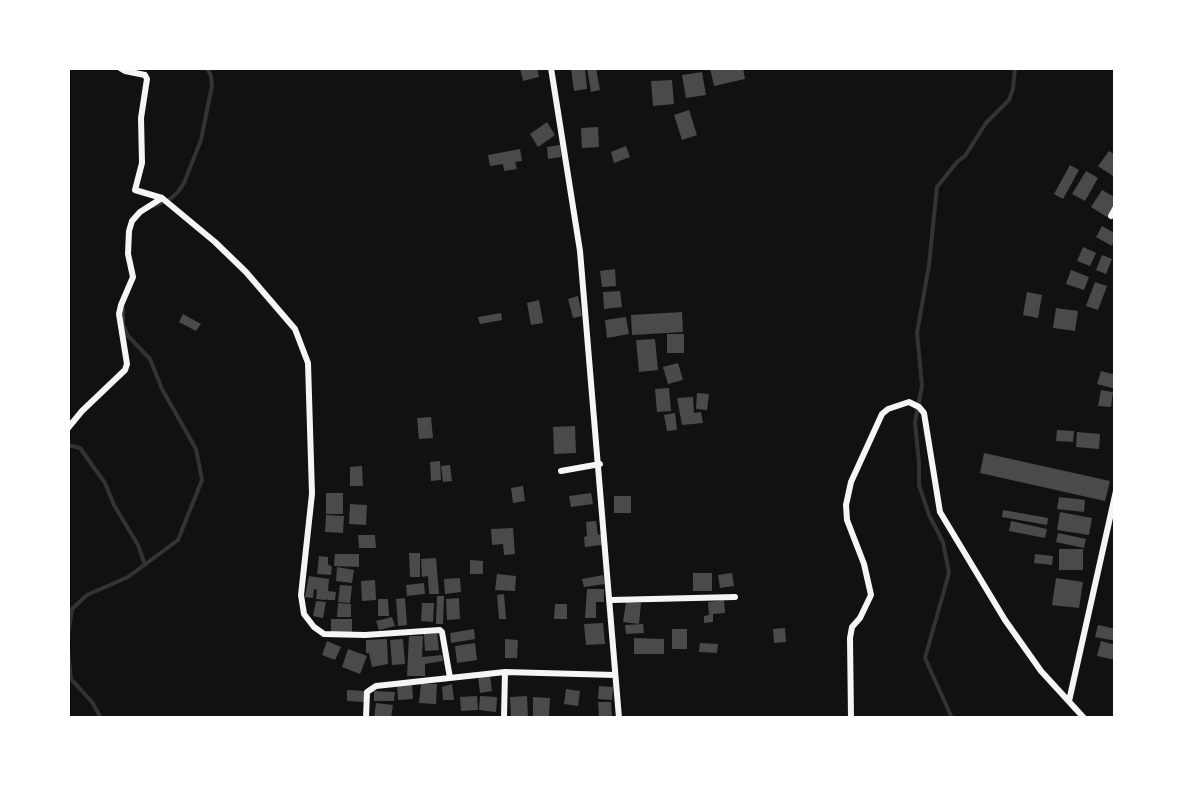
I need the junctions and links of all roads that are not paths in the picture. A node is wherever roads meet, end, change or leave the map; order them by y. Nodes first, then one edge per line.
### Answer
1 (120, 68) edge
2 (551, 68) edge
3 (162, 198) junction
4 (1116, 207) edge
5 (1110, 216) dead end
6 (68, 428) edge
7 (600, 464) junction
8 (561, 471) dead end
9 (1116, 491) edge
10 (734, 597) dead end
11 (611, 600) junction
12 (505, 672) junction
13 (616, 675) junction
14 (450, 678) junction
15 (1068, 702) junction
16 (366, 718) edge
17 (504, 718) edge
18 (619, 718) edge
19 (852, 718) edge
20 (1084, 718) edge

1 - 3 street
2 - 7 street
3 - 6 street
3 - 14 street
4 - 5 street
7 - 8 street
7 - 11 street
9 - 15 street
10 - 11 street
11 - 13 street
12 - 13 street
12 - 14 street
12 - 17 street
13 - 18 street
14 - 16 street
15 - 19 street
15 - 20 street

